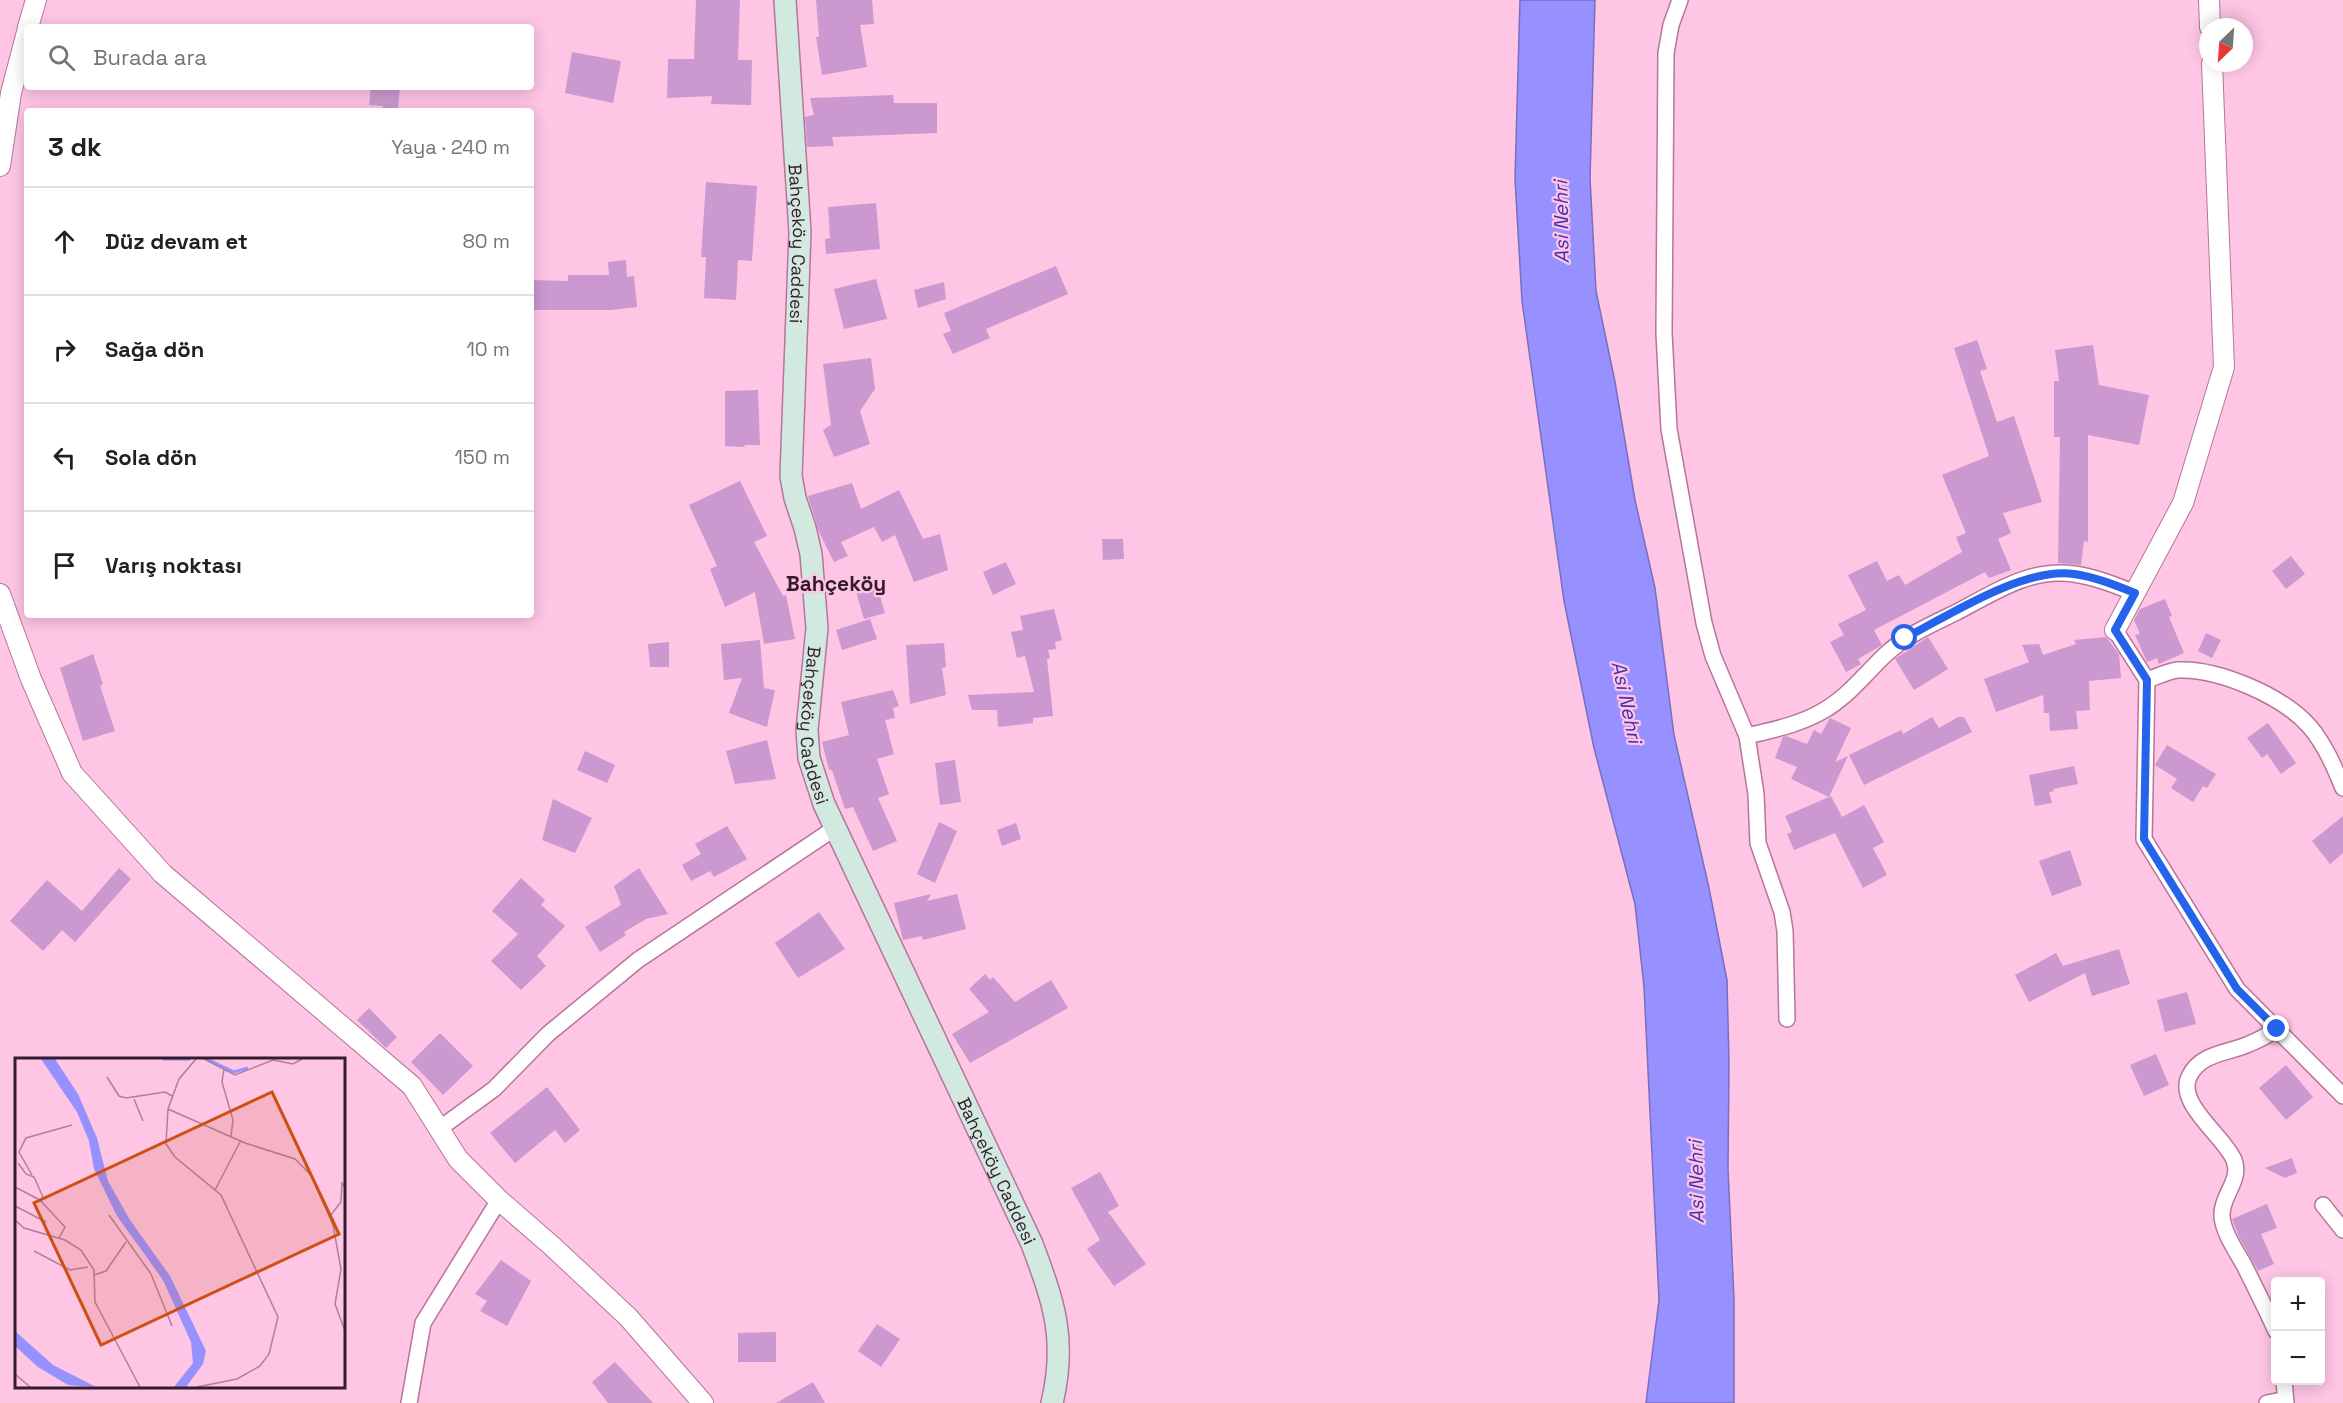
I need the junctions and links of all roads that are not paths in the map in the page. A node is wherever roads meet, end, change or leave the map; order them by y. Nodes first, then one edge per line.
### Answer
1 (36, 0) edge
2 (786, 0) edge
3 (1680, 0) edge
4 (2209, 0) edge
5 (2210, 18) edge
6 (29, 24) edge
7 (24, 43) edge
8 (2211, 72) edge
9 (0, 166) edge
10 (2135, 593) junction
11 (0, 594) edge
12 (2115, 630) joint
13 (2147, 680) junction
14 (1747, 736) junction
15 (2343, 788) edge
16 (835, 828) junction
17 (1787, 1019) dead end
18 (2277, 1029) junction
19 (2343, 1096) edge
20 (439, 1130) junction
21 (499, 1200) junction
22 (2323, 1205) dead end
23 (2343, 1230) edge
24 (2271, 1321) edge
25 (2284, 1385) edge
26 (409, 1403) edge
27 (703, 1403) edge
28 (1052, 1403) edge
29 (2267, 1403) edge
30 (2285, 1403) edge

1 - 6 street
2 - 16 main road, Bahçeköy Caddesi
3 - 14 street
4 - 5 street
7 - 9 street
8 - 10 street
10 - 12 street
10 - 14 street
11 - 20 street
12 - 13 street
13 - 15 street
13 - 18 street
14 - 17 street
16 - 20 street
16 - 28 main road, Bahçeköy Caddesi
18 - 19 street
18 - 24 street
20 - 21 street
21 - 26 street
21 - 27 street
22 - 23 street
25 - 30 street
29 - 30 street

